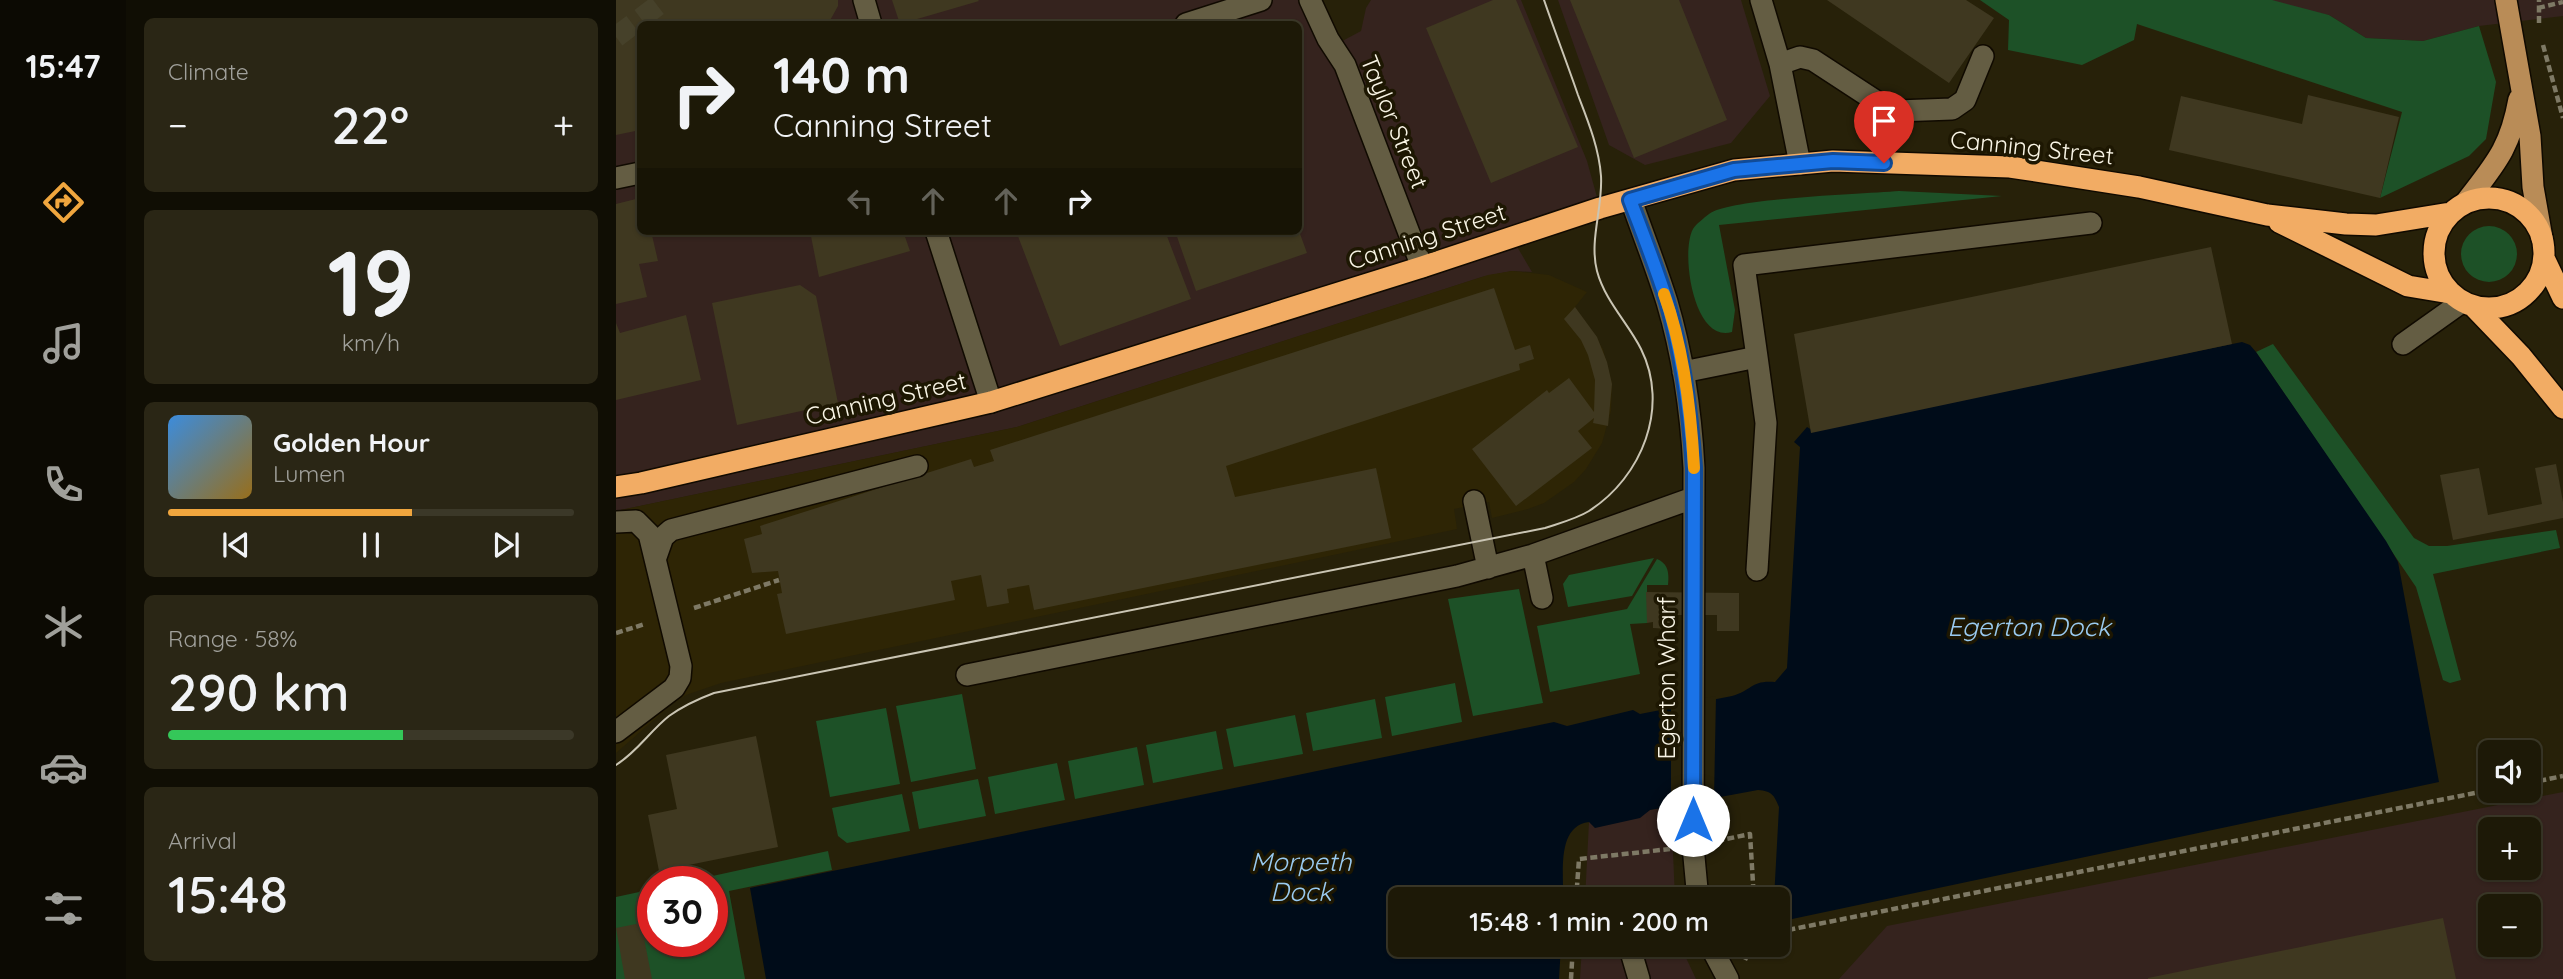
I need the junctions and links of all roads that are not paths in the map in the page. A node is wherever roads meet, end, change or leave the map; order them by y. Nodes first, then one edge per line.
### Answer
1 (864, 0) edge
2 (1261, 0) edge
3 (1761, 0) edge
4 (2506, 0) edge
5 (1315, 2) edge
6 (870, 21) edge
7 (1195, 21) edge
8 (1983, 56) dead end
9 (1780, 64) junction
10 (2522, 83) junction
11 (1800, 164) junction
12 (637, 174) edge
13 (616, 178) edge
14 (1630, 200) junction
15 (2458, 208) junction
16 (2267, 215) junction
17 (2091, 223) dead end
18 (937, 235) edge
19 (2543, 248) junction
20 (1422, 267) junction
21 (2563, 298) edge
22 (2462, 301) junction
23 (2403, 344) dead end
24 (1757, 357) junction
25 (1683, 372) junction
26 (991, 402) junction
27 (2563, 408) edge
28 (917, 466) dead end
29 (616, 487) edge
30 (1693, 498) junction
31 (1474, 501) dead end
32 (616, 522) edge
33 (1536, 554) junction
34 (656, 556) junction
35 (1488, 568) junction
36 (1757, 570) dead end
37 (1542, 598) dead end
38 (967, 675) dead end
39 (616, 732) edge
40 (1697, 887) edge
41 (1633, 957) edge
42 (1716, 957) edge
43 (1639, 979) edge
44 (1728, 979) edge

1 - 6 street
2 - 7 street
3 - 9 street
4 - 10 main road
5 - 20 street, Taylor Street
8 - 9 street
9 - 11 street
10 - 15 main road
10 - 19 main road
11 - 14 highway, Canning Street
11 - 16 highway, Canning Street
12 - 13 street
14 - 20 highway, Canning Street
14 - 25 street, Egerton Wharf
15 - 16 highway, Canning Street
15 - 19 highway
15 - 22 highway
16 - 22 highway, Canning Street
17 - 24 street
18 - 26 street
19 - 21 highway
19 - 22 highway
20 - 26 highway, Canning Street
22 - 23 street
22 - 27 highway
24 - 25 street
24 - 36 street
25 - 30 street, Egerton Wharf
26 - 29 highway, Canning Street
28 - 34 street
30 - 33 street
30 - 40 street, Egerton Wharf
31 - 35 street
32 - 34 street
33 - 35 street
33 - 37 street
34 - 39 street
35 - 38 street
41 - 43 street
42 - 44 street

